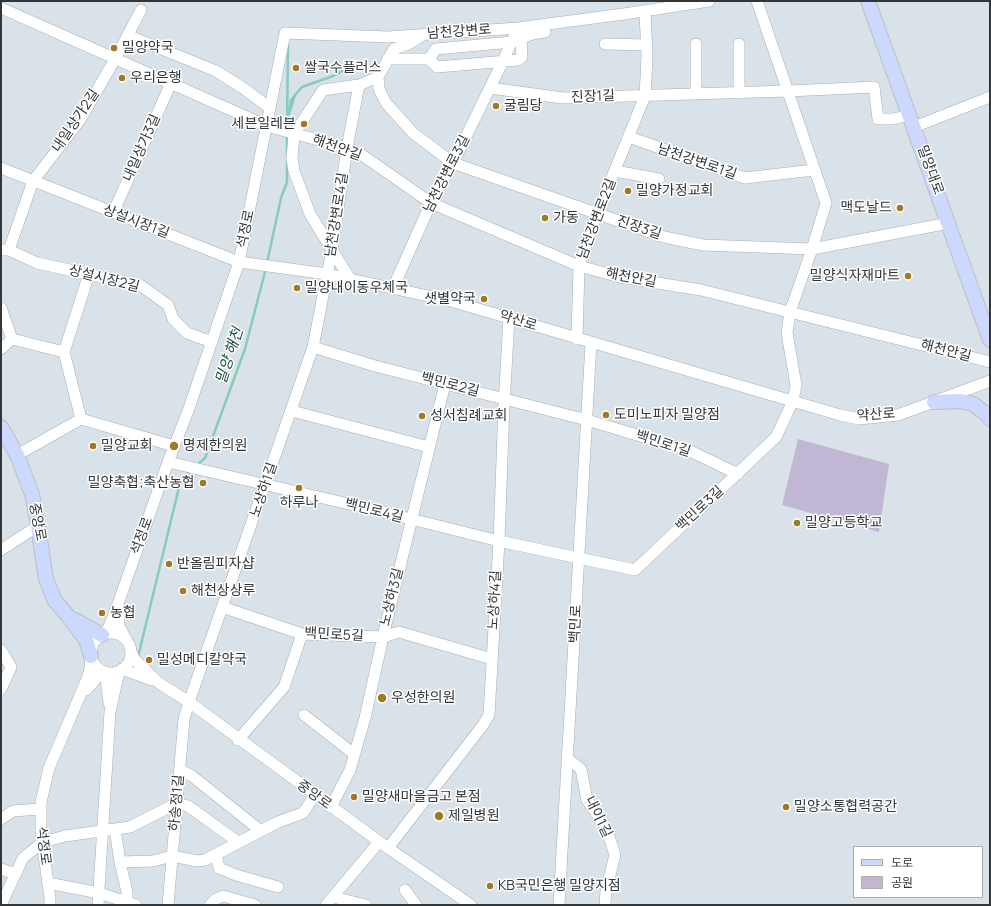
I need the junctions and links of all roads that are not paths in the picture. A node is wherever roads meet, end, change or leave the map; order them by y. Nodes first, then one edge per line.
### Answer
1 (757, 1) edge
2 (868, 1) edge
3 (702, 2) edge
4 (1, 8) edge
5 (141, 10) dead end
6 (646, 11) junction
7 (518, 28) junction
8 (568, 29) dead end
9 (128, 34) junction
10 (424, 35) junction
11 (364, 36) junction
12 (512, 42) junction
13 (605, 44) dead end
14 (696, 44) dead end
15 (738, 44) dead end
16 (647, 45) junction
17 (394, 49) junction
18 (115, 58) junction
19 (388, 59) junction
20 (429, 59) junction
21 (503, 61) junction
22 (378, 77) junction
23 (171, 83) junction
24 (359, 85) junction
25 (490, 88) junction
26 (788, 92) junction
27 (739, 93) junction
28 (696, 94) junction
29 (645, 96) junction
30 (990, 97) edge
31 (270, 108) junction
32 (912, 121) junction
33 (267, 126) junction
34 (294, 134) junction
35 (628, 137) junction
36 (347, 148) junction
37 (453, 163) junction
38 (1, 168) edge
39 (814, 170) junction
40 (615, 171) junction
41 (659, 179) dead end
42 (34, 181) junction
43 (431, 203) junction
44 (113, 213) junction
45 (597, 214) junction
46 (949, 223) junction
47 (812, 249) junction
48 (5, 250) edge
49 (332, 250) junction
50 (239, 262) junction
51 (579, 266) junction
52 (89, 274) junction
53 (327, 274) junction
54 (350, 279) junction
55 (393, 288) junction
56 (1, 308) edge
57 (790, 312) junction
58 (508, 318) junction
59 (989, 335) edge
60 (12, 339) junction
61 (577, 339) junction
62 (212, 342) junction
63 (591, 343) junction
64 (313, 347) junction
65 (1, 349) edge
66 (64, 352) junction
67 (990, 362) edge
68 (990, 381) edge
69 (445, 384) junction
70 (504, 399) junction
71 (793, 401) junction
72 (934, 402) junction
73 (292, 411) junction
74 (81, 419) junction
75 (990, 419) edge
76 (587, 420) junction
77 (1, 427) edge
78 (174, 446) junction
79 (429, 447) junction
80 (17, 455) junction
81 (171, 462) junction
82 (738, 474) junction
83 (266, 485) junction
84 (412, 520) junction
85 (38, 526) junction
86 (498, 541) junction
87 (1, 550) edge
88 (579, 559) junction
89 (118, 604) junction
90 (222, 607) junction
91 (69, 616) junction
92 (302, 634) junction
93 (102, 635) junction
94 (383, 637) junction
95 (126, 639) junction
96 (1, 650) edge
97 (131, 652) junction
98 (92, 656) junction
99 (492, 659) junction
100 (122, 669) junction
101 (103, 671) junction
102 (160, 683) junction
103 (1, 689) edge
104 (79, 698) junction
105 (189, 702) junction
106 (110, 712) junction
107 (304, 715) dead end
108 (238, 740) junction
109 (354, 754) junction
110 (568, 759) junction
111 (180, 770) junction
112 (315, 795) junction
113 (177, 802) junction
114 (331, 807) junction
115 (40, 809) junction
116 (1, 819) edge
117 (115, 829) junction
118 (103, 831) junction
119 (261, 831) junction
120 (43, 842) junction
121 (238, 842) junction
122 (384, 845) junction
123 (216, 854) junction
124 (172, 856) junction
125 (120, 862) junction
126 (1, 869) edge
127 (16, 874) junction
128 (48, 883) junction
129 (278, 887) dead end
130 (405, 890) dead end
131 (99, 893) junction
132 (330, 901) edge
133 (130, 904) edge
134 (1, 905) edge
135 (50, 905) edge
136 (98, 905) edge
137 (168, 905) edge
138 (210, 905) edge
139 (255, 905) edge
140 (366, 905) edge
141 (416, 905) edge
142 (471, 905) edge
143 (559, 905) edge
144 (605, 905) edge

1 - 26 street
2 - 32 main road, 밀양대로
3 - 6 street, 남천강변로
4 - 18 street
5 - 9 street
6 - 7 street, 남천강변로
6 - 16 street, 남천강변로2길
7 - 10 street, 남천강변로
7 - 12 street, 남천강변로3길
8 - 21 street
9 - 18 street
9 - 31 street
10 - 11 street, 남천강변로
10 - 17 street
11 - 17 street
11 - 31 street, 남천강변로
12 - 20 street
12 - 21 street, 남천강변로3길
13 - 16 street
14 - 28 street
15 - 27 street
16 - 29 street, 남천강변로2길
17 - 19 street
18 - 23 street
18 - 42 street, 내일상가2길
19 - 20 street
19 - 22 street
20 - 21 street
21 - 25 street, 남천강변로3길
22 - 24 street
22 - 37 street, 진장3길
23 - 33 street
23 - 44 street, 내일상가3길
24 - 34 street
24 - 36 street, 남천강변로4길
25 - 29 street, 진장1길
25 - 37 street, 남천강변로3길
26 - 27 street, 진장1길
26 - 32 street, 진장1길
26 - 39 street
27 - 28 street, 진장1길
28 - 29 street, 진장1길
29 - 35 street, 남천강변로2길
30 - 32 street
31 - 33 street, 남천강변로
32 - 46 main road, 밀양대로
33 - 34 street, 해천안길
33 - 50 street, 석정로
34 - 36 street, 해천안길
34 - 49 street
35 - 39 street, 남천강변로1길
35 - 40 street, 남천강변로2길
36 - 43 street, 해천안길
36 - 49 street, 남천강변로4길
37 - 43 street, 남천강변로3길
37 - 45 street, 진장3길
38 - 42 street, 상설시장1길
39 - 47 street
40 - 41 street, 남천강변로2길
40 - 45 street, 남천강변로2길
42 - 44 street, 상설시장1길
42 - 48 street
43 - 51 street, 해천안길
43 - 55 street, 남천강변로3길
44 - 50 street, 상설시장1길
45 - 47 street, 진장3길
45 - 51 street, 남천강변로2길
46 - 47 street, 진장3길
46 - 59 main road, 밀양대로
47 - 57 street
48 - 52 street, 상설시장2길
49 - 53 street, 남천강변로4길
49 - 54 street
50 - 53 street, 약산로
50 - 62 street, 석정로
51 - 57 street, 해천안길
51 - 61 street, 남천강변로2길
52 - 62 street, 상설시장2길
52 - 66 street
53 - 54 street, 약산로
53 - 64 street, 노상하1길
54 - 55 street, 약산로
55 - 58 street, 약산로
56 - 60 street
57 - 67 street, 해천안길
57 - 71 street
58 - 61 street, 약산로
58 - 70 street, 노상하4길
60 - 65 street
60 - 66 street
61 - 63 street, 약산로
62 - 78 street, 석정로
63 - 71 street, 약산로
63 - 76 street, 백민로
64 - 69 street, 백민로2길
64 - 73 street, 노상하1길
66 - 74 street
68 - 72 street, 약산로
69 - 70 street, 백민로2길
69 - 79 street, 노상하3길
70 - 76 street, 백민로2길
70 - 86 street, 노상하4길
71 - 72 street, 약산로
71 - 82 street, 백민로3길
72 - 75 main road, 약산로
73 - 79 street
73 - 83 street, 노상하1길
74 - 78 street
74 - 80 street
76 - 82 street, 백민로1길
76 - 88 street, 백민로
77 - 80 main road, 중앙로
78 - 81 street, 석정로
79 - 84 street, 노상하3길
80 - 85 main road, 중앙로
81 - 83 street, 백민로4길
81 - 89 street, 석정로
82 - 88 street, 백민로3길
83 - 84 street, 백민로4길
83 - 90 street, 노상하1길
84 - 86 street, 백민로4길
84 - 94 street, 노상하3길
85 - 87 street
85 - 91 main road, 중앙로
86 - 88 street, 백민로4길
86 - 99 street, 노상하4길
88 - 110 street, 백민로
89 - 93 street, 석정로
89 - 95 street
90 - 92 street, 백민로5길
90 - 105 street, 노상하1길
91 - 93 main road
91 - 98 main road
92 - 94 street, 백민로5길
92 - 108 street
93 - 95 street
93 - 98 street
94 - 99 street, 백민로5길
94 - 109 street, 노상하3길
95 - 97 street
96 - 103 street
97 - 100 street
97 - 102 street
98 - 101 street
98 - 104 street, 석정로
99 - 122 street, 노상하4길
100 - 101 street
100 - 102 street
100 - 106 street
101 - 104 street
101 - 106 street
102 - 105 street, 중앙로
104 - 115 street, 석정로
105 - 108 street, 중앙로
105 - 111 street, 하송정1길
106 - 118 street
107 - 109 street
108 - 112 street, 중앙로
109 - 114 street, 노상하3길
110 - 143 street, 백민로
110 - 144 street, 내이1길
111 - 113 street, 하송정1길
111 - 119 street
112 - 114 street, 중앙로
112 - 119 street
113 - 117 street
113 - 121 street
113 - 124 street, 하송정1길
114 - 122 street, 중앙로
115 - 116 street
115 - 120 street, 석정로
117 - 118 street
117 - 125 street
118 - 120 street
118 - 131 street
119 - 121 street
120 - 127 street
120 - 128 street, 석정로
121 - 123 street
122 - 132 street, 노상하4길
122 - 142 street, 중앙로
123 - 124 street
123 - 129 street
124 - 125 street
124 - 137 street, 하송정1길
125 - 133 street
126 - 127 street
127 - 134 street
128 - 131 street
128 - 135 street, 석정로
130 - 141 street
131 - 133 street
131 - 136 street
132 - 140 street
138 - 139 street

